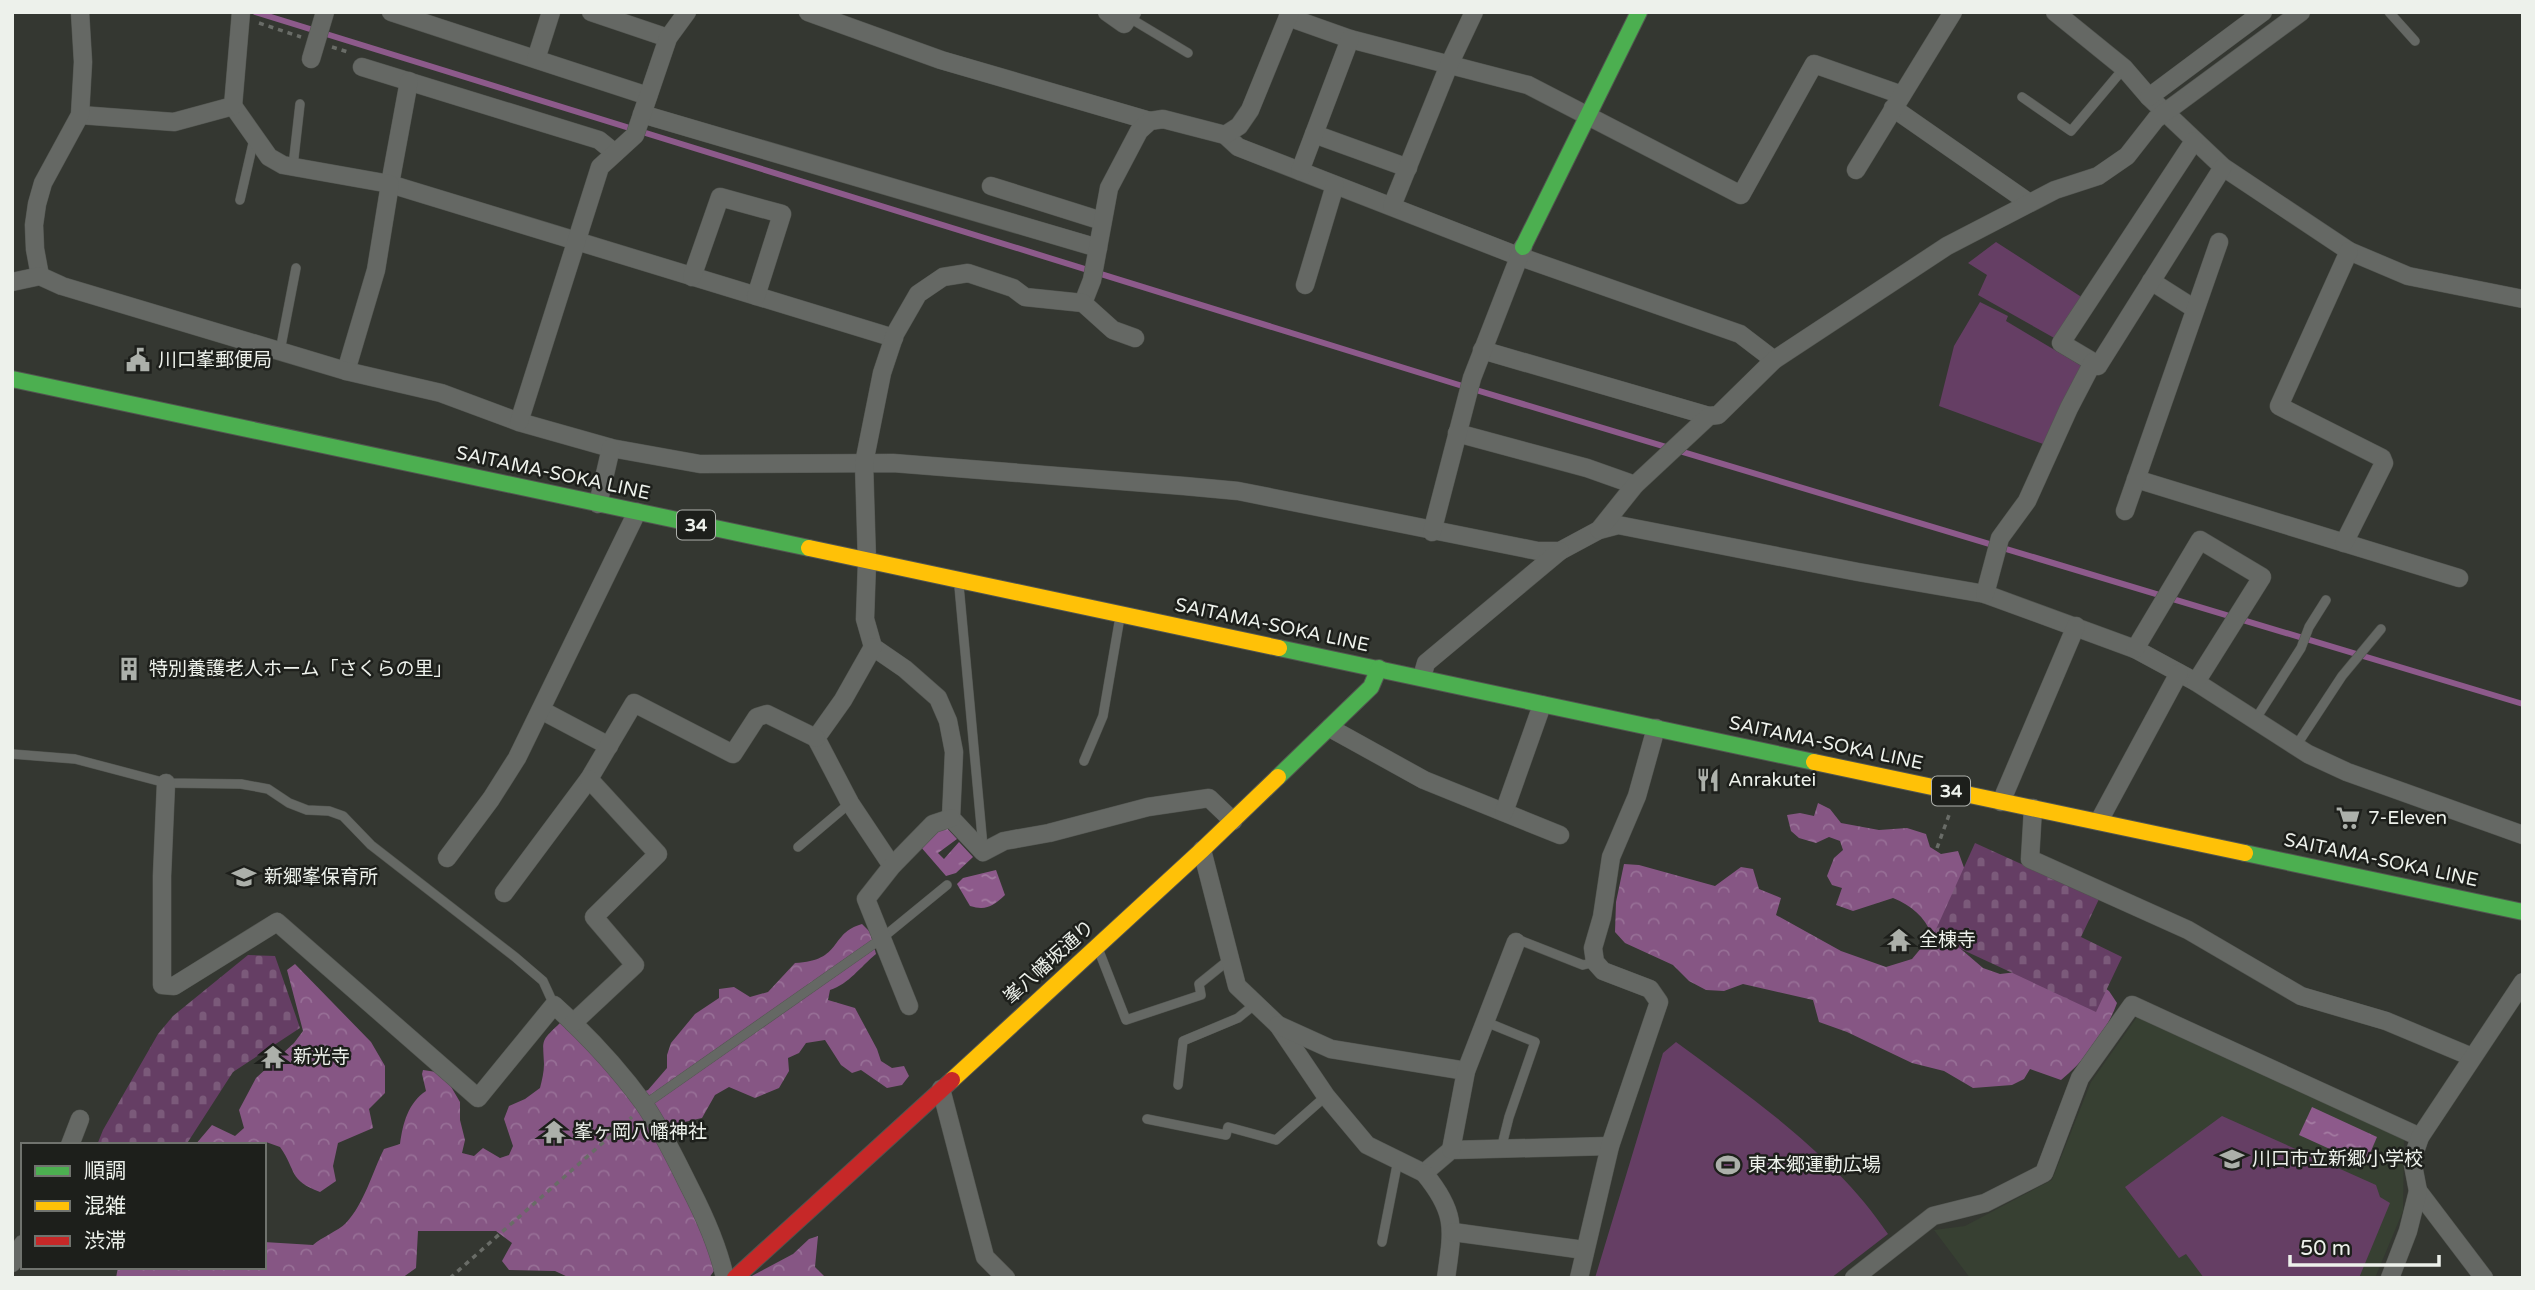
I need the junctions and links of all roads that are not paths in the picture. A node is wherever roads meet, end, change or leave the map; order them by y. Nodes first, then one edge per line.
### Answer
1 (80, 12) edge
2 (391, 12) edge
3 (551, 12) edge
4 (590, 12) edge
5 (687, 12) edge
6 (808, 12) edge
7 (1107, 12) edge
8 (1474, 12) edge
9 (1639, 12) edge
10 (1953, 12) edge
11 (2055, 12) edge
12 (2263, 12) edge
13 (2301, 12) edge
14 (2389, 12) edge
15 (241, 13) edge
16 (1130, 15) edge
17 (1289, 15) edge
18 (418, 16) edge
19 (321, 26) edge
20 (668, 37) junction
21 (1350, 39) junction
22 (2415, 41) dead end
23 (1188, 52) dead end
24 (311, 59) dead end
25 (536, 59) junction
26 (1449, 65) junction
27 (362, 67) dead end
28 (2124, 68) junction
29 (409, 81) junction
30 (648, 96) junction
31 (2022, 97) dead end
32 (2149, 97) junction
33 (1897, 102) junction
34 (300, 104) dead end
35 (233, 106) junction
36 (2167, 112) junction
37 (80, 115) junction
38 (1588, 115) junction
39 (1150, 121) junction
40 (639, 125) junction
41 (1314, 134) junction
42 (1225, 135) junction
43 (254, 139) junction
44 (2194, 141) junction
45 (615, 153) junction
46 (293, 166) junction
47 (2223, 167) junction
48 (1408, 168) junction
49 (1856, 170) dead end
50 (1300, 172) junction
51 (390, 184) junction
52 (1335, 185) junction
53 (991, 186) dead end
54 (240, 200) dead end
55 (2028, 202) junction
56 (1392, 206) junction
57 (1102, 221) junction
58 (575, 241) junction
59 (2219, 242) dead end
60 (2349, 251) junction
61 (1520, 252) junction
62 (1095, 264) junction
63 (296, 268) dead end
64 (40, 276) junction
65 (692, 277) junction
66 (2151, 281) junction
67 (12, 282) edge
68 (1305, 285) dead end
69 (756, 296) junction
70 (2523, 299) edge
71 (1083, 303) junction
72 (2195, 309) junction
73 (894, 338) junction
74 (1135, 338) dead end
75 (1482, 350) junction
76 (280, 351) junction
77 (1774, 360) junction
78 (2093, 362) junction
79 (346, 371) junction
80 (12, 380) edge
81 (1709, 416) junction
82 (519, 422) junction
83 (1458, 433) junction
84 (611, 448) junction
85 (864, 463) junction
86 (2136, 479) junction
87 (1635, 485) junction
88 (598, 504) junction
89 (2126, 511) dead end
90 (637, 512) junction
91 (1599, 530) junction
92 (1432, 532) junction
93 (2344, 543) junction
94 (1560, 551) junction
95 (867, 562) junction
96 (2459, 578) dead end
97 (959, 580) junction
98 (1985, 594) junction
99 (2326, 600) dead end
100 (1120, 615) junction
101 (2076, 626) junction
102 (2381, 629) dead end
103 (873, 647) junction
104 (2135, 649) junction
105 (1379, 668) junction
106 (2179, 673) junction
107 (1422, 677) junction
108 (2196, 682) junction
109 (1542, 705) junction
110 (541, 710) junction
111 (2255, 720) junction
112 (1330, 728) junction
113 (1656, 728) junction
114 (816, 738) junction
115 (609, 746) junction
116 (2295, 746) junction
117 (12, 754) edge
118 (1084, 761) dead end
119 (589, 779) junction
120 (166, 783) junction
121 (2001, 802) junction
122 (850, 803) junction
123 (2033, 808) junction
124 (1504, 812) junction
125 (951, 818) junction
126 (1233, 821) junction
127 (2099, 821) junction
128 (1560, 835) dead end
129 (2523, 835) edge
130 (798, 847) dead end
131 (1202, 850) junction
132 (983, 852) junction
133 (447, 858) dead end
134 (892, 866) junction
135 (947, 885) dead end
136 (504, 892) dead end
137 (2523, 912) edge
138 (881, 939) junction
139 (1516, 942) joint
140 (1097, 946) junction
141 (1230, 959) junction
142 (1595, 962) junction
143 (2523, 982) edge
144 (554, 1005) junction
145 (1255, 1005) junction
146 (909, 1006) dead end
147 (1486, 1022) junction
148 (573, 1023) junction
149 (1278, 1026) junction
150 (2472, 1057) junction
151 (1466, 1071) junction
152 (1178, 1085) dead end
153 (941, 1089) junction
154 (1326, 1096) junction
155 (644, 1105) junction
156 (80, 1119) dead end
157 (1147, 1119) dead end
158 (2420, 1137) junction
159 (71, 1143) edge
160 (1609, 1146) junction
161 (1501, 1149) junction
162 (1451, 1150) junction
163 (1398, 1160) junction
164 (1424, 1172) junction
165 (2418, 1191) junction
166 (1453, 1232) junction
167 (1382, 1242) dead end
168 (21, 1247) edge
169 (1584, 1250) junction
170 (12, 1263) edge
171 (725, 1278) edge
172 (735, 1278) edge
173 (1006, 1278) edge
174 (1446, 1278) edge
175 (1579, 1278) edge
176 (1854, 1278) edge
177 (2390, 1278) edge
178 (2484, 1278) edge

1 - 37 street
2 - 18 street
3 - 25 street
4 - 20 street
5 - 20 street
6 - 39 street
7 - 16 street
8 - 26 street
9 - 38 main road
10 - 33 street
11 - 28 street
12 - 32 street
13 - 36 street
14 - 22 lane
15 - 35 street
16 - 23 lane
17 - 21 street
17 - 42 street
18 - 25 street
19 - 24 street
20 - 30 street
21 - 26 street
21 - 41 street
25 - 30 street
26 - 38 street
26 - 48 street
27 - 29 street
28 - 31 lane
28 - 32 street
29 - 45 street
29 - 51 street
30 - 40 street
32 - 36 street
33 - 38 street
33 - 49 street
33 - 55 street
34 - 46 lane
35 - 37 street
35 - 43 street
36 - 44 street
36 - 55 street
37 - 64 street
38 - 61 main road
39 - 42 street
39 - 57 street
40 - 45 street
40 - 62 street
41 - 48 street
41 - 50 street
42 - 50 street
43 - 46 street
43 - 54 lane
44 - 47 street
44 - 78 street
45 - 58 street
46 - 51 street
47 - 60 street
47 - 66 street
48 - 56 street
50 - 52 street
51 - 58 street
51 - 79 street
52 - 56 street
52 - 68 street
53 - 57 street
55 - 77 street
56 - 61 street
57 - 62 street
58 - 65 street
58 - 82 street
59 - 72 street
60 - 70 street
60 - 93 street
61 - 75 street
61 - 77 street
62 - 71 street
63 - 76 lane
64 - 67 street
64 - 76 street
65 - 69 street
65 - 69 street
66 - 72 street
66 - 78 street
69 - 73 street
71 - 73 street
71 - 74 street
72 - 86 street
73 - 85 street
75 - 81 street
75 - 83 street
76 - 79 street
77 - 81 street
78 - 98 street
79 - 82 street
80 - 88 main road, SAITAMA-SOKA LINE / 34
81 - 87 street
82 - 84 street
83 - 87 street
83 - 92 street
84 - 85 street
84 - 88 street
85 - 92 street
85 - 95 street
86 - 89 street
86 - 93 street
87 - 91 street
88 - 90 main road, SAITAMA-SOKA LINE / 34
90 - 95 main road, SAITAMA-SOKA LINE / 34
90 - 110 street
91 - 94 street
91 - 98 street
92 - 94 street
93 - 96 street
94 - 107 street
95 - 97 main road, SAITAMA-SOKA LINE / 34
95 - 103 street
97 - 100 main road, SAITAMA-SOKA LINE / 34
97 - 132 lane
98 - 101 street
99 - 111 lane
100 - 105 main road, SAITAMA-SOKA LINE / 34
100 - 118 lane
101 - 104 street
101 - 121 street
102 - 116 lane
103 - 114 street
103 - 125 street
104 - 106 street
104 - 108 street
105 - 107 main road, SAITAMA-SOKA LINE / 34
105 - 112 main road, 峯八幡坂通り
106 - 108 street
106 - 127 street
107 - 109 main road, SAITAMA-SOKA LINE / 34
108 - 111 street
109 - 113 main road, SAITAMA-SOKA LINE / 34
109 - 124 street
110 - 115 street
110 - 133 street
111 - 116 street
112 - 124 street
112 - 126 main road, 峯八幡坂通り
113 - 121 main road, SAITAMA-SOKA LINE / 34
113 - 142 street
114 - 115 street
114 - 122 street
115 - 119 street
116 - 129 street
117 - 120 lane
119 - 136 street
119 - 148 street
120 - 144 lane
120 - 144 street
121 - 123 main road, SAITAMA-SOKA LINE / 34
122 - 130 lane
122 - 134 street
123 - 127 main road, SAITAMA-SOKA LINE / 34
123 - 150 street
124 - 128 street
125 - 132 street
125 - 134 street
126 - 131 main road, 峯八幡坂通り
126 - 132 street
127 - 137 main road, SAITAMA-SOKA LINE / 34
131 - 140 main road, 峯八幡坂通り
131 - 141 street
134 - 138 street
135 - 138 lane
138 - 146 street
138 - 155 lane
139 - 142 lane
139 - 147 street
140 - 141 lane
140 - 153 main road, 峯八幡坂通り
141 - 145 street
142 - 160 street
143 - 150 street
144 - 148 street
145 - 149 street
145 - 152 lane
147 - 151 street
147 - 161 lane
148 - 155 street
149 - 151 street
149 - 154 street
150 - 158 street
151 - 162 street
153 - 172 main road, 峯八幡坂通り
153 - 173 street
154 - 157 lane
154 - 163 street
155 - 171 street
156 - 159 street
158 - 165 street
158 - 176 street
160 - 161 street
160 - 169 street
161 - 162 street
162 - 164 street
163 - 164 street
163 - 167 lane
164 - 166 street
165 - 177 street
165 - 178 street
166 - 169 street
166 - 174 street
168 - 170 street
169 - 175 street

